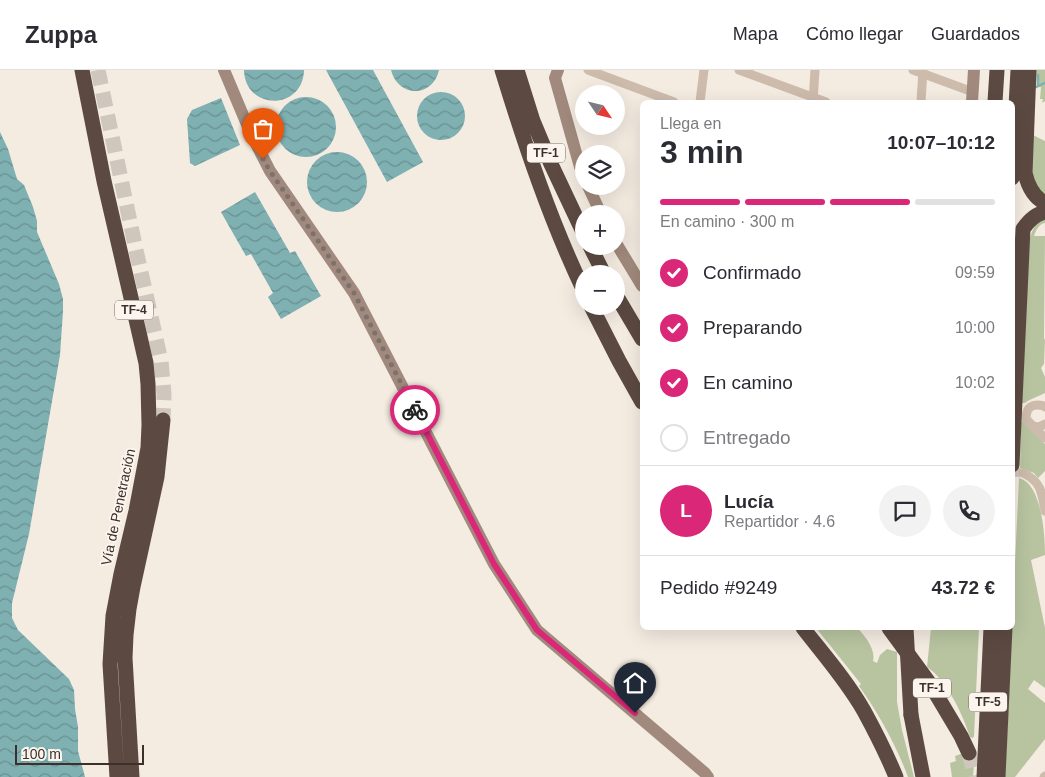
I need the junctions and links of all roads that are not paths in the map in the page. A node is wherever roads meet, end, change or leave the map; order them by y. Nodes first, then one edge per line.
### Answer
1 (82, 70) edge
2 (224, 70) edge
3 (502, 70) edge
4 (517, 70) edge
5 (566, 70) edge
6 (588, 70) edge
7 (704, 70) edge
8 (739, 70) edge
9 (815, 70) edge
10 (913, 70) edge
11 (974, 70) edge
12 (996, 70) edge
13 (923, 72) edge
14 (1021, 72) edge
15 (556, 77) edge
16 (972, 98) edge
17 (669, 100) edge
18 (700, 100) edge
19 (813, 100) edge
20 (921, 100) edge
21 (995, 100) edge
22 (1015, 143) edge
23 (575, 148) edge
24 (1045, 203) edge
25 (1045, 212) edge
26 (575, 214) edge
27 (623, 255) edge
28 (575, 271) edge
29 (640, 283) edge
30 (625, 310) edge
31 (596, 315) edge
32 (640, 335) edge
33 (640, 398) edge
34 (1045, 406) edge
35 (163, 420) tunnel mouth
36 (1045, 424) edge
37 (1032, 426) junction
38 (1045, 438) edge
39 (1018, 469) edge
40 (1045, 511) edge
41 (133, 554) junction
42 (805, 630) edge
43 (890, 630) edge
44 (906, 630) edge
45 (992, 630) edge
46 (1005, 630) edge
47 (969, 753) tunnel mouth
48 (117, 777) edge
49 (132, 777) edge
50 (708, 777) edge
51 (896, 777) edge
52 (923, 777) edge
53 (984, 777) edge
54 (998, 777) edge

1 - 41 highway, Vía de Penetración / TF-4
2 - 50 street
3 - 28 highway, TF-1
4 - 26 highway, TF-1
5 - 15 street
6 - 17 street
7 - 18 street
8 - 19 street
9 - 19 street
10 - 13 street
11 - 16 street
12 - 21 highway
13 - 16 street
13 - 20 street
14 - 22 highway
14 - 24 highway
15 - 23 street
25 - 39 highway
27 - 29 street
30 - 32 highway
31 - 33 highway
34 - 37 street
35 - 41 highway, Vía de Penetración / TF-4
36 - 37 street
37 - 38 street
39 - 40 street
41 - 48 highway, Vía de Penetración / TF-4
41 - 49 highway, Vía de Penetración / TF-4
42 - 51 highway
43 - 47 highway, TF-1
44 - 52 highway, bridge
45 - 53 highway, TF-5
46 - 54 highway

